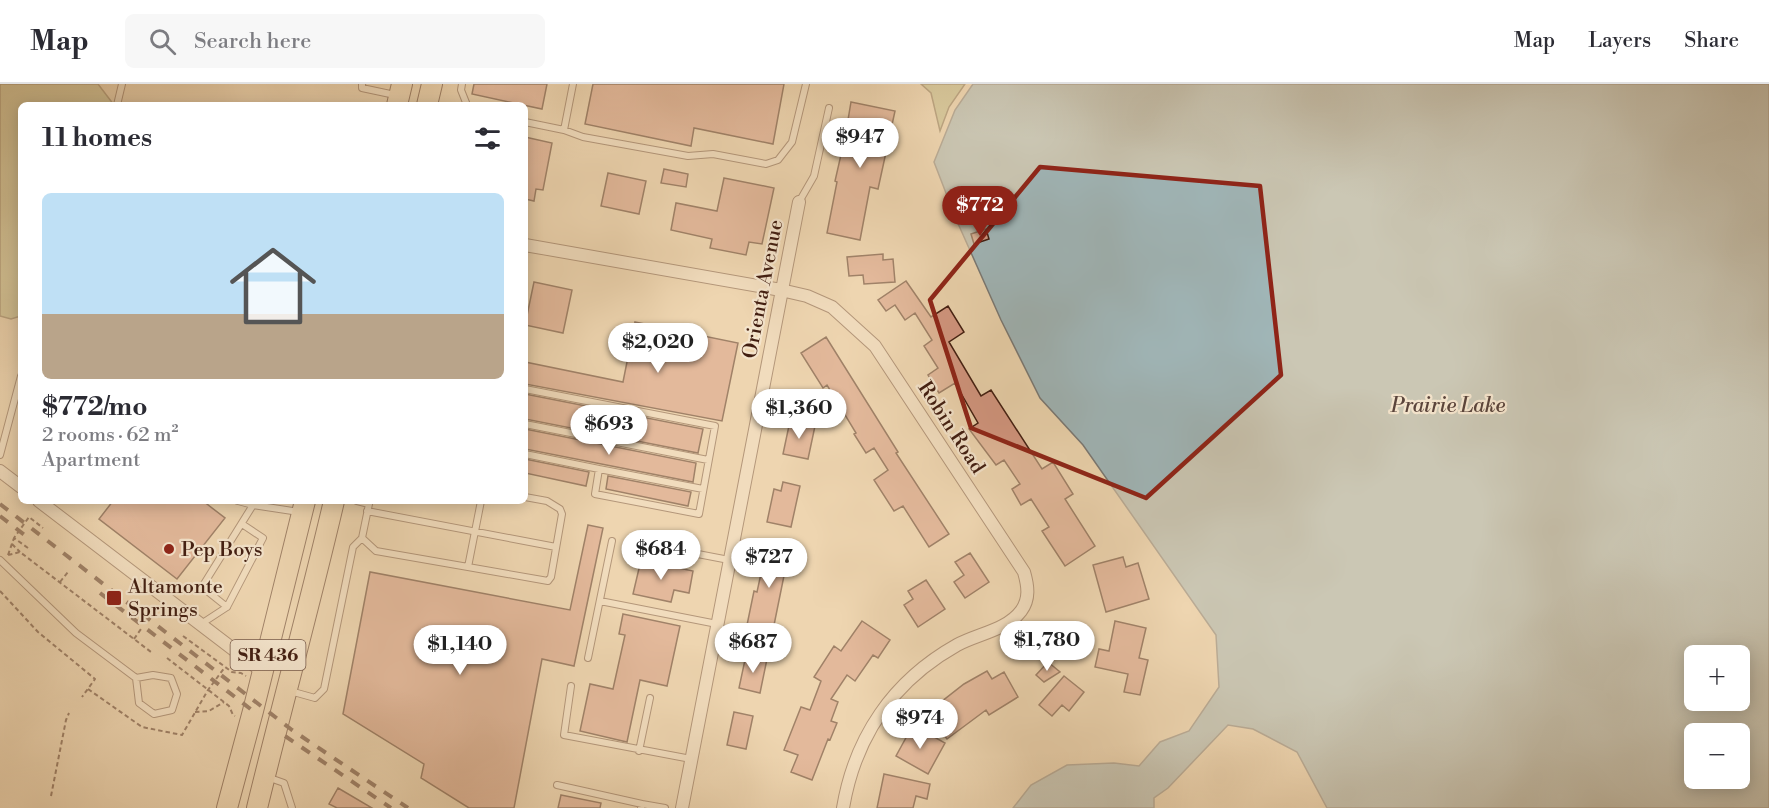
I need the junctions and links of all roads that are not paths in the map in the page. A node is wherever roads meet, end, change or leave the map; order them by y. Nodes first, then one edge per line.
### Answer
1 (122, 84) edge
2 (363, 84) edge
3 (432, 84) edge
4 (462, 84) edge
5 (573, 84) edge
6 (806, 84) edge
7 (399, 95) edge
8 (118, 102) edge
9 (428, 102) edge
10 (466, 102) edge
11 (829, 108) dead end
12 (528, 123) edge
13 (564, 130) junction
14 (799, 202) joint
15 (528, 245) edge
16 (781, 290) junction
17 (18, 387) edge
18 (528, 390) edge
19 (528, 425) edge
20 (0, 455) edge
21 (528, 455) edge
22 (708, 460) junction
23 (599, 469) junction
24 (0, 471) edge
25 (18, 485) edge
26 (703, 489) junction
27 (528, 498) edge
28 (43, 504) edge
29 (249, 504) edge
30 (333, 504) edge
31 (480, 504) edge
32 (253, 505) junction
33 (369, 505) edge
34 (304, 507) edge
35 (242, 524) junction
36 (475, 531) junction
37 (362, 538) junction
38 (612, 541) dead end
39 (651, 545) dead end
40 (556, 547) junction
41 (322, 555) junction
42 (0, 560) edge
43 (729, 560) junction
44 (468, 567) junction
45 (600, 601) junction
46 (227, 608) junction
47 (201, 624) junction
48 (717, 624) junction
49 (588, 658) dead end
50 (255, 674) junction
51 (136, 678) junction
52 (571, 686) dead end
53 (286, 690) junction
54 (650, 698) dead end
55 (639, 751) junction
56 (691, 759) junction
57 (265, 777) junction
58 (557, 786) dead end
59 (641, 806) edge
60 (227, 808) edge
61 (257, 808) edge
62 (292, 808) edge
63 (665, 808) edge
64 (682, 808) edge
65 (843, 808) edge

1 - 8 lane
2 - 7 lane
3 - 9 main road
4 - 10 lane
5 - 13 lane
6 - 13 lane
11 - 14 lane
12 - 13 lane
14 - 16 street, Orienta Avenue
15 - 16 street, Robin Road
16 - 43 street, Orienta Avenue
16 - 65 street, Robin Road
17 - 20 lane
18 - 22 lane
19 - 22 lane
21 - 23 lane
22 - 26 lane
23 - 26 lane
23 - 26 lane
24 - 25 street
27 - 40 lane
28 - 47 street
29 - 32 lane
30 - 41 main road, SR 436
31 - 36 lane
32 - 34 lane
32 - 35 lane
33 - 36 lane
33 - 37 lane
34 - 41 main road
34 - 50 main road, SR 436
35 - 46 lane
35 - 46 lane
36 - 40 lane
36 - 44 lane
37 - 44 lane
37 - 53 lane
38 - 45 lane
39 - 43 lane
40 - 44 lane
41 - 53 main road, SR 436
42 - 51 lane
43 - 48 street, Orienta Avenue
45 - 48 lane
45 - 49 lane
46 - 47 lane
47 - 50 street
48 - 56 street, Orienta Avenue
50 - 60 main road, SR 436
51 - 51 lane
52 - 55 lane
53 - 57 main road, SR 436
54 - 55 lane
55 - 56 lane
56 - 64 street, Orienta Avenue
57 - 61 main road, SR 436
57 - 62 lane
58 - 59 lane
59 - 63 lane

